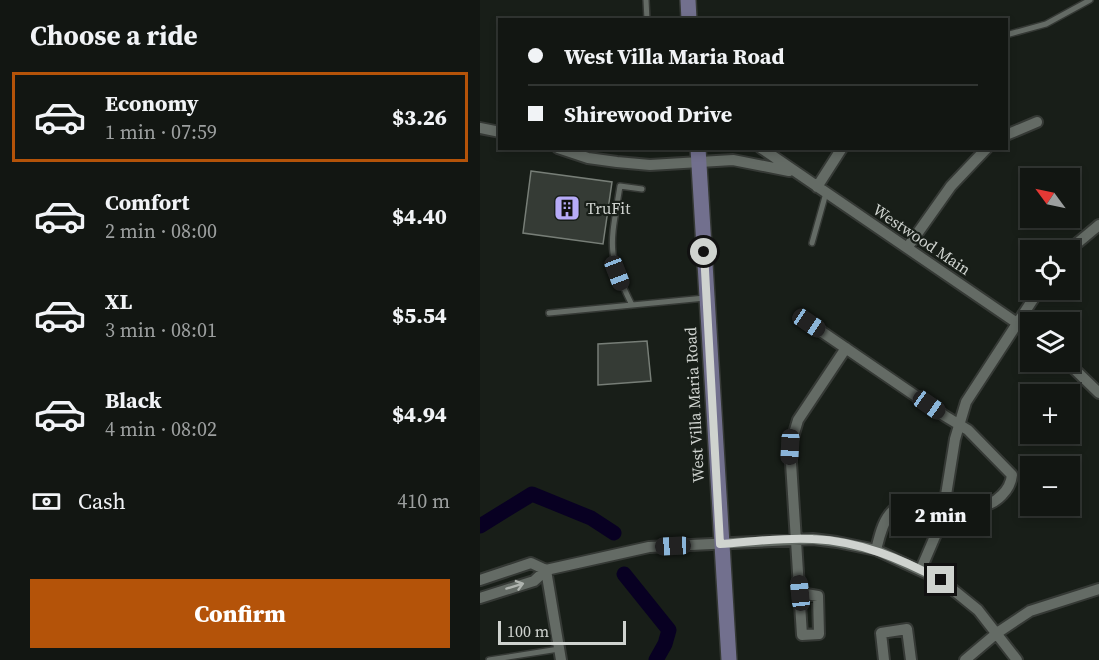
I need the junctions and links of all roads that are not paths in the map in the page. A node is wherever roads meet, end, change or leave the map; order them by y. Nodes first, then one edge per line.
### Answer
1 (646, 0) edge
2 (688, 0) edge
3 (1090, 0) edge
4 (647, 18) edge
5 (688, 18) edge
6 (1008, 34) edge
7 (1037, 122) dead end
8 (480, 128) edge
9 (498, 132) edge
10 (1008, 134) edge
11 (564, 150) edge
12 (764, 150) edge
13 (841, 150) edge
14 (985, 150) edge
15 (698, 154) edge
16 (795, 172) junction
17 (642, 189) dead end
18 (821, 190) junction
19 (1099, 225) edge
20 (1080, 241) edge
21 (812, 243) dead end
22 (907, 248) junction
23 (707, 298) junction
24 (1033, 300) edge
25 (632, 305) junction
26 (549, 313) dead end
27 (809, 323) dead end
28 (1018, 323) junction
29 (846, 348) junction
30 (1077, 372) edge
31 (1099, 393) edge
32 (959, 422) junction
33 (944, 501) junction
34 (794, 540) junction
35 (720, 544) junction
36 (876, 550) junction
37 (546, 570) junction
38 (921, 570) junction
39 (480, 580) edge
40 (1099, 589) edge
41 (800, 593) dead end
42 (480, 598) edge
43 (997, 633) junction
44 (560, 654) edge
45 (489, 660) edge
46 (729, 660) edge
47 (884, 660) edge
48 (911, 660) edge
49 (965, 660) edge
50 (1017, 660) edge

1 - 4 lane
2 - 5 main road
3 - 6 lane
7 - 10 street
8 - 9 street
11 - 15 street, Westwood Main
12 - 16 street, Westwood Main
13 - 18 street
14 - 22 street
15 - 16 street, Westwood Main
15 - 23 main road, West Villa Maria Road
16 - 18 street, Westwood Main
17 - 25 lane
18 - 21 lane
18 - 22 street, Westwood Main
19 - 20 street
22 - 28 street, Westwood Main
23 - 25 lane
23 - 35 main road, West Villa Maria Road
24 - 28 street
25 - 26 lane
27 - 29 street
28 - 32 street
29 - 32 street
29 - 34 street
30 - 31 street
32 - 33 street
32 - 33 street
33 - 36 street
33 - 38 street
34 - 35 street
34 - 36 street
34 - 41 street
35 - 37 street
35 - 46 main road, West Villa Maria Road
36 - 38 street
37 - 39 street
42 -> 37 street
37 - 44 street
38 - 43 street
40 - 43 street
43 - 49 street
43 - 50 street
44 - 45 lane
47 - 48 street

